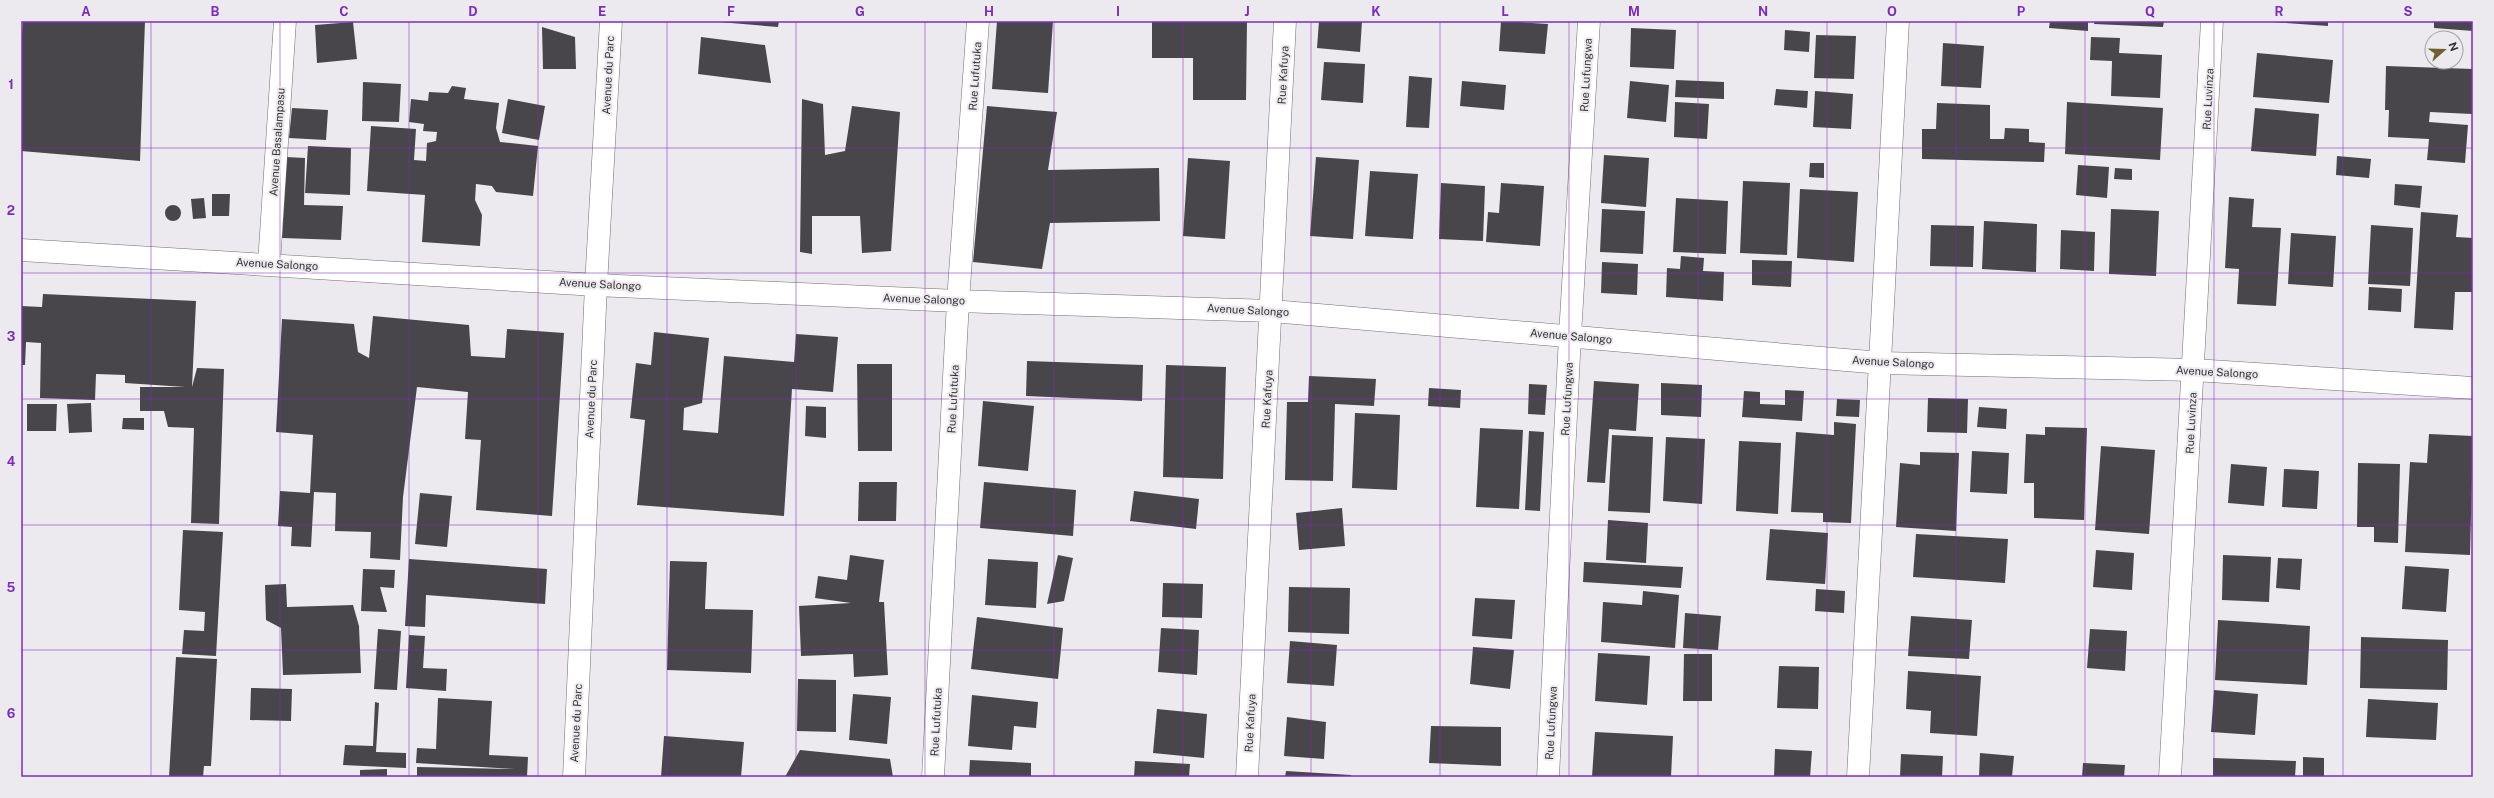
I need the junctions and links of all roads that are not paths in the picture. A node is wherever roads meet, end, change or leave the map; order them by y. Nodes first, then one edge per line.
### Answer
1 (285, 21) edge
2 (611, 21) edge
3 (978, 21) edge
4 (1285, 21) edge
5 (1589, 21) edge
6 (1898, 21) edge
7 (2212, 21) edge
8 (21, 250) edge
9 (269, 264) junction
10 (596, 284) junction
11 (958, 301) junction
12 (1272, 311) junction
13 (1570, 336) junction
14 (1881, 363) junction
15 (2194, 370) junction
16 (2473, 388) edge
17 (574, 777) edge
18 (933, 777) edge
19 (1247, 777) edge
20 (1548, 777) edge
21 (1858, 777) edge
22 (2170, 777) edge

1 - 9 street, Avenue Basalampasu
2 - 10 street, Avenue du Parc
3 - 11 street, Rue Lufutuka
4 - 12 street, Rue Kafuya
5 - 13 street, Rue Lufungwa
6 - 14 street
7 - 15 street, Rue Luvinza
8 - 9 street, Avenue Salongo
9 - 10 street, Avenue Salongo
10 - 11 street, Avenue Salongo
10 - 17 street, Avenue du Parc
11 - 12 street, Avenue Salongo
11 - 18 street, Rue Lufutuka
12 - 13 street, Avenue Salongo
12 - 19 street, Rue Kafuya
13 - 14 street, Avenue Salongo
13 - 20 street, Rue Lufungwa
14 - 15 street, Avenue Salongo
14 - 21 street
15 - 16 street, Avenue Salongo
15 - 22 street, Rue Luvinza

